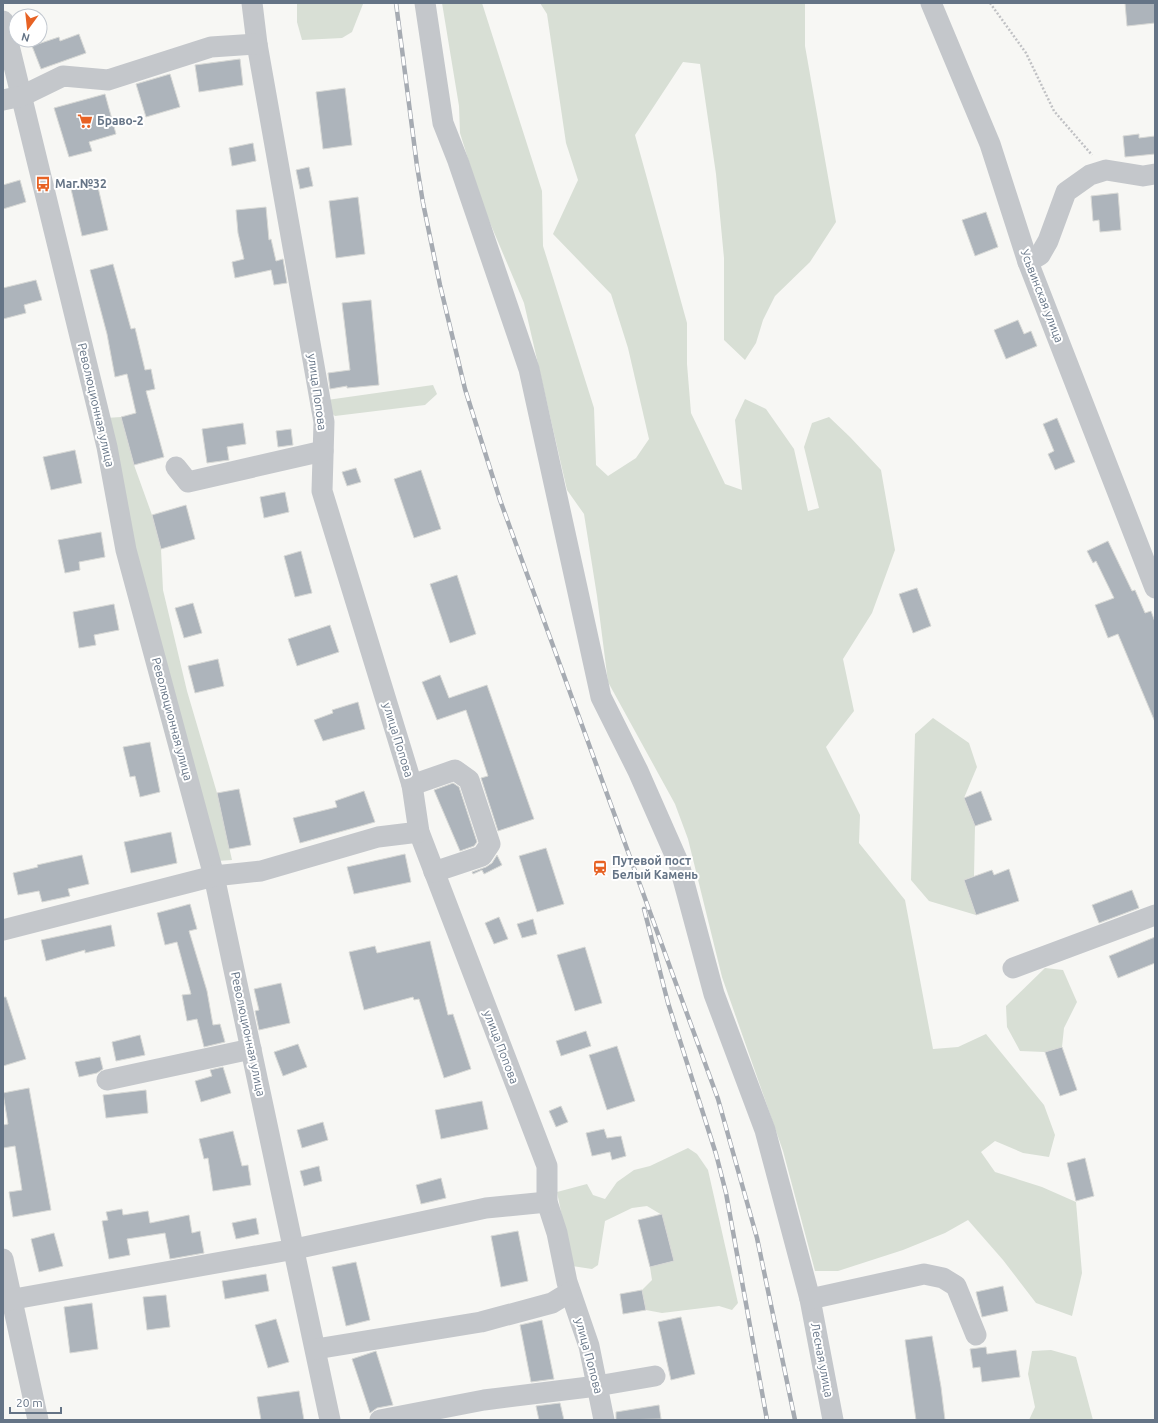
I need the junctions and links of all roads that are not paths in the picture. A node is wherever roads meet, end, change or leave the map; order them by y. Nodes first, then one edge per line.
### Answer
1 (252, 3) edge
2 (425, 3) edge
3 (931, 3) edge
4 (3, 21) edge
5 (257, 44) junction
6 (12, 98) edge
7 (1155, 174) edge
8 (1028, 262) junction
9 (323, 451) junction
10 (176, 467) dead end
11 (1155, 588) edge
12 (412, 785) junction
13 (419, 832) junction
14 (434, 872) junction
15 (214, 876) junction
16 (1155, 915) edge
17 (3, 930) edge
18 (1013, 968) dead end
19 (251, 1049) junction
20 (107, 1080) dead end
21 (547, 1202) junction
22 (294, 1249) junction
23 (3, 1259) edge
24 (570, 1292) junction
25 (810, 1299) junction
26 (8, 1300) edge
27 (976, 1335) dead end
28 (316, 1350) junction
29 (655, 1376) dead end
30 (597, 1386) junction
31 (38, 1420) edge
32 (330, 1420) edge
33 (380, 1420) edge
34 (604, 1420) edge
35 (833, 1420) edge

1 - 5 street, улица Попова
2 - 25 street, Лесная улица
3 - 8 street, Усьвинская улица
4 - 6 street, Революционная улица
5 - 6 street
5 - 9 street, улица Попова
6 - 15 street, Революционная улица
7 - 8 street
8 - 11 street, Усьвинская улица
9 - 10 street
9 - 12 street, улица Попова
12 - 13 street, улица Попова
12 - 14 street
13 - 14 street, улица Попова
13 - 15 street
14 - 21 street, улица Попова
15 - 17 street
15 - 19 street, Революционная улица
16 - 18 street
19 - 20 street
19 - 22 street, Революционная улица
21 - 22 street
21 - 24 street, улица Попова
22 - 26 street
22 - 28 street, Революционная улица
23 - 26 street
24 - 28 street
24 - 30 street, улица Попова
25 - 27 street
25 - 35 street, Лесная улица
26 - 31 street
28 - 32 street, Революционная улица
29 - 30 street
30 - 33 street
30 - 34 street, улица Попова

